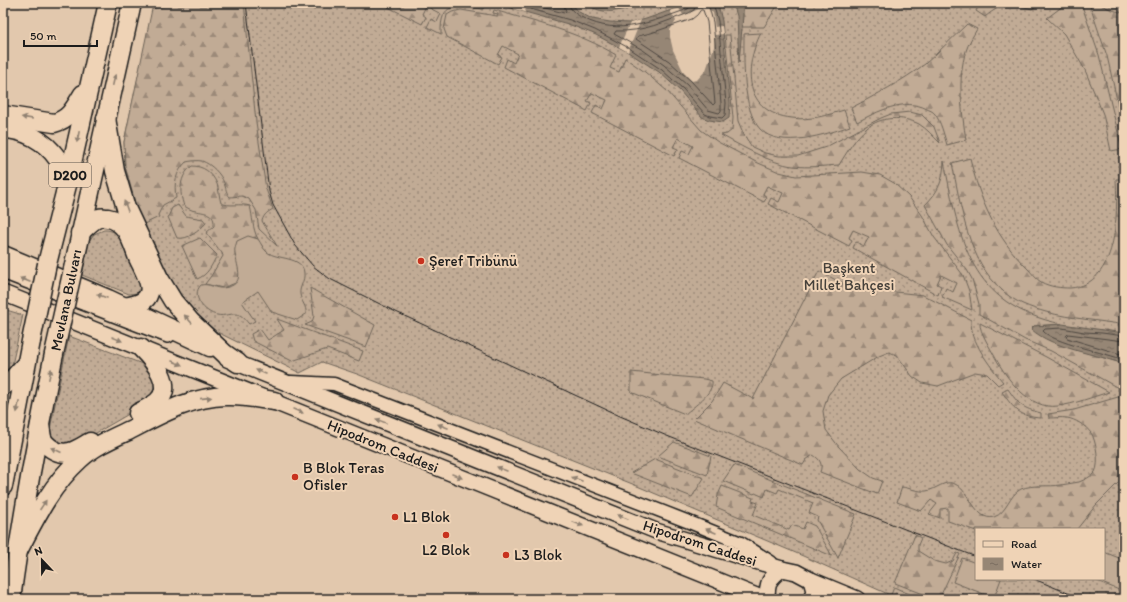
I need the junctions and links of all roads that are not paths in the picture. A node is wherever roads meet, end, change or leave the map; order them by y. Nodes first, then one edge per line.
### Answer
1 (108, 3) edge
2 (132, 3) edge
3 (89, 85) junction
4 (3, 115) edge
5 (106, 118) junction
6 (3, 129) edge
7 (68, 181) junction
8 (80, 234) junction
9 (3, 255) edge
10 (3, 271) edge
11 (3, 293) edge
12 (124, 307) junction
13 (141, 348) junction
14 (232, 359) junction
15 (26, 365) junction
16 (284, 382) junction
17 (3, 386) edge
18 (274, 401) junction
19 (40, 422) junction
20 (4, 474) edge
21 (18, 551) junction
22 (782, 569) junction
23 (811, 580) junction
24 (11, 599) edge
25 (765, 599) edge
26 (811, 599) edge
27 (857, 599) edge

1 - 3 highway, Mevlana Bulvarı / D200
5 -> 2 highway, Mevlana Bulvarı / D200
3 -> 4 highway
3 -> 7 highway, Mevlana Bulvarı / D200
5 - 8 highway, Mevlana Bulvarı / D200
14 -> 5 highway
6 - 7 highway
7 - 15 highway, Mevlana Bulvarı / D200, bridge
8 - 12 highway
19 -> 8 highway, Mevlana Bulvarı / D200, bridge
12 -> 9 highway
14 -> 10 main road, Hipodrom Caddesi
11 -> 13 main road, Hipodrom Caddesi
12 - 14 highway
13 -> 18 main road, Hipodrom Caddesi
13 -> 19 highway
16 -> 14 main road, Hipodrom Caddesi
15 - 17 highway
15 -> 20 highway, Mevlana Bulvarı / D200
22 -> 16 main road, Hipodrom Caddesi
22 -> 16 street, Hipodrom Caddesi
21 -> 18 highway
18 -> 25 main road, Hipodrom Caddesi
19 - 21 highway, Mevlana Bulvarı / D200
21 - 24 highway, Mevlana Bulvarı / D200
22 - 23 main road, Hipodrom Caddesi
22 - 25 main road
23 - 26 main road
23 - 27 main road, Hipodrom Caddesi

